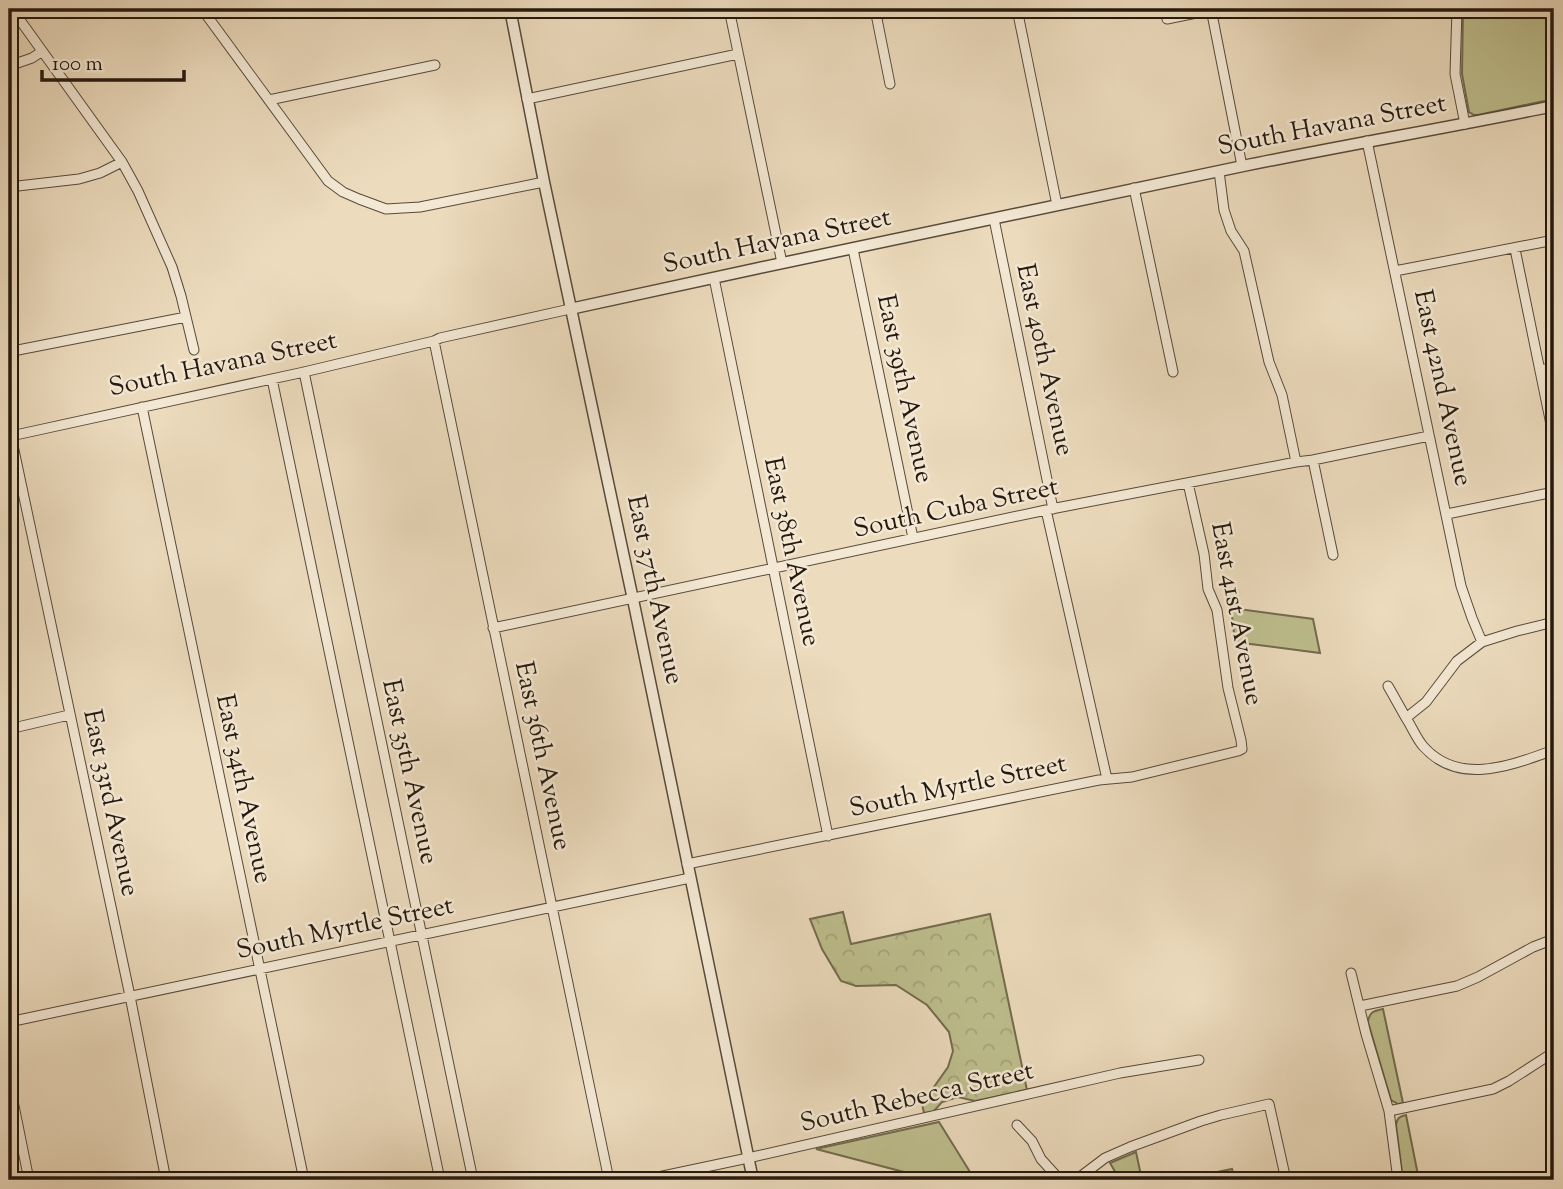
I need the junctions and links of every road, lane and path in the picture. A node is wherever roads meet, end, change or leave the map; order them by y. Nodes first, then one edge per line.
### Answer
1 (12, 9) edge
2 (202, 9) edge
3 (510, 9) edge
4 (729, 9) edge
5 (905, 9) edge
6 (1017, 9) edge
7 (1211, 9) edge
8 (1457, 9) edge
9 (876, 12) edge
10 (1167, 19) dead end
11 (41, 52) junction
12 (738, 54) junction
13 (435, 65) dead end
14 (9, 66) edge
15 (890, 84) dead end
16 (527, 99) junction
17 (269, 100) junction
18 (1554, 106) edge
19 (1465, 124) junction
20 (1367, 141) junction
21 (122, 162) junction
22 (1242, 166) junction
23 (1219, 171) junction
24 (544, 182) junction
25 (9, 187) edge
26 (1135, 188) junction
27 (1057, 205) junction
28 (994, 219) junction
29 (1554, 240) edge
30 (853, 249) junction
31 (1515, 249) junction
32 (782, 263) junction
33 (1395, 271) junction
34 (714, 278) junction
35 (570, 309) junction
36 (186, 317) junction
37 (434, 341) junction
38 (9, 349) edge
39 (194, 350) dead end
40 (1554, 367) edge
41 (1541, 370) junction
42 (304, 372) junction
43 (1173, 372) dead end
44 (272, 379) junction
45 (142, 407) junction
46 (11, 436) joint
47 (1429, 436) junction
48 (1554, 439) edge
49 (1313, 460) junction
50 (1296, 462) junction
51 (1188, 483) junction
52 (1554, 492) edge
53 (1050, 510) junction
54 (1447, 514) junction
55 (913, 538) junction
56 (1333, 555) dead end
57 (774, 570) junction
58 (633, 598) junction
59 (1554, 622) edge
60 (493, 628) junction
61 (1482, 642) junction
62 (1388, 686) dead end
63 (69, 715) junction
64 (1406, 718) junction
65 (9, 729) edge
66 (1554, 750) edge
67 (1238, 751) joint
68 (1107, 779) junction
69 (828, 836) junction
70 (687, 864) junction
71 (690, 878) junction
72 (552, 907) junction
73 (422, 934) junction
74 (1554, 939) edge
75 (390, 941) junction
76 (260, 969) junction
77 (1351, 974) dead end
78 (130, 996) junction
79 (1360, 1006) junction
80 (9, 1022) edge
81 (1554, 1052) edge
82 (1199, 1060) dead end
83 (9, 1081) edge
84 (1389, 1111) junction
85 (1017, 1125) dead end
86 (748, 1158) junction
87 (29, 1180) edge
88 (166, 1180) edge
89 (304, 1180) edge
90 (440, 1180) edge
91 (473, 1180) edge
92 (609, 1180) edge
93 (644, 1180) edge
94 (753, 1180) edge
95 (1060, 1180) edge
96 (1076, 1180) edge
97 (1286, 1180) edge
98 (1398, 1180) edge

1 - 11 street
2 - 17 street
3 - 16 street, East 37th Avenue
4 - 12 street
5 - 9 street
6 - 27 street
7 - 10 street
7 - 22 street
8 - 19 street
9 - 15 street
11 - 14 street
11 - 21 street
12 - 16 street
12 - 32 street
13 - 17 street
16 - 24 street, East 37th Avenue
17 - 24 street
18 - 19 street, South Havana Street
19 - 20 street, South Havana Street
20 - 22 street, South Havana Street
20 - 33 street, East 42nd Avenue
21 - 25 street
21 - 36 street
22 - 23 street, South Havana Street
23 - 26 street, South Havana Street
23 - 50 street
24 - 35 street, East 37th Avenue
26 - 27 street, South Havana Street
26 - 43 street
27 - 28 street, South Havana Street
28 - 30 street, South Havana Street
28 - 53 street, East 40th Avenue
29 - 31 street
30 - 32 street, South Havana Street
30 - 55 street, East 39th Avenue
31 - 33 street
31 - 41 street
32 - 34 street, South Havana Street
33 - 47 street, East 42nd Avenue
34 - 35 street, South Havana Street
34 - 57 street, East 38th Avenue
35 - 37 street, South Havana Street
35 - 58 street, East 37th Avenue
36 - 38 street
36 - 39 street
37 - 42 street, South Havana Street
37 - 60 street, East 36th Avenue
40 - 41 street
41 - 48 street
42 - 44 street, South Havana Street
42 - 73 street, East 35th Avenue
44 - 45 street, South Havana Street
44 - 75 street, East 35th Avenue
45 - 46 street, South Havana Street
45 - 76 street, East 34th Avenue
46 - 63 street, East 33rd Avenue
47 - 49 street, South Cuba Street
47 - 54 street, East 42nd Avenue
49 - 50 street, South Cuba Street
49 - 56 street
50 - 51 street, South Cuba Street
51 - 53 street, South Cuba Street
51 - 67 street, East 41st Avenue
52 - 54 street
53 - 55 street, South Cuba Street
53 - 68 street, East 40th Avenue
54 - 61 street, East 42nd Avenue
55 - 57 street, South Cuba Street
57 - 58 street, South Cuba Street
57 - 69 street, East 38th Avenue
58 - 60 street, South Cuba Street
58 - 70 street, East 37th Avenue
59 - 61 street
60 - 72 street, East 36th Avenue
61 - 64 street
62 - 64 street
63 - 65 street
63 - 78 street, East 33rd Avenue
64 - 66 street
67 - 68 street, South Myrtle Street
68 - 69 street, South Myrtle Street
69 - 70 street, South Myrtle Street
70 - 71 street, East 37th Avenue
71 - 72 street, South Myrtle Street
71 - 86 street, East 37th Avenue
72 - 73 street, South Myrtle Street
72 - 92 street, East 36th Avenue
73 - 75 street, South Myrtle Street
73 - 91 street, East 35th Avenue
74 - 79 street
75 - 76 street, South Myrtle Street
75 - 90 street, East 35th Avenue
76 - 78 street, South Myrtle Street
76 - 89 street, East 34th Avenue
77 - 79 street
78 - 80 street, South Myrtle Street
78 - 88 street, East 33rd Avenue
79 - 84 street
81 - 84 street
82 - 86 street, South Rebecca Street
83 - 87 street
84 - 98 street
85 - 95 street
86 - 93 street, South Rebecca Street
86 - 94 street, East 37th Avenue
96 - 97 street

